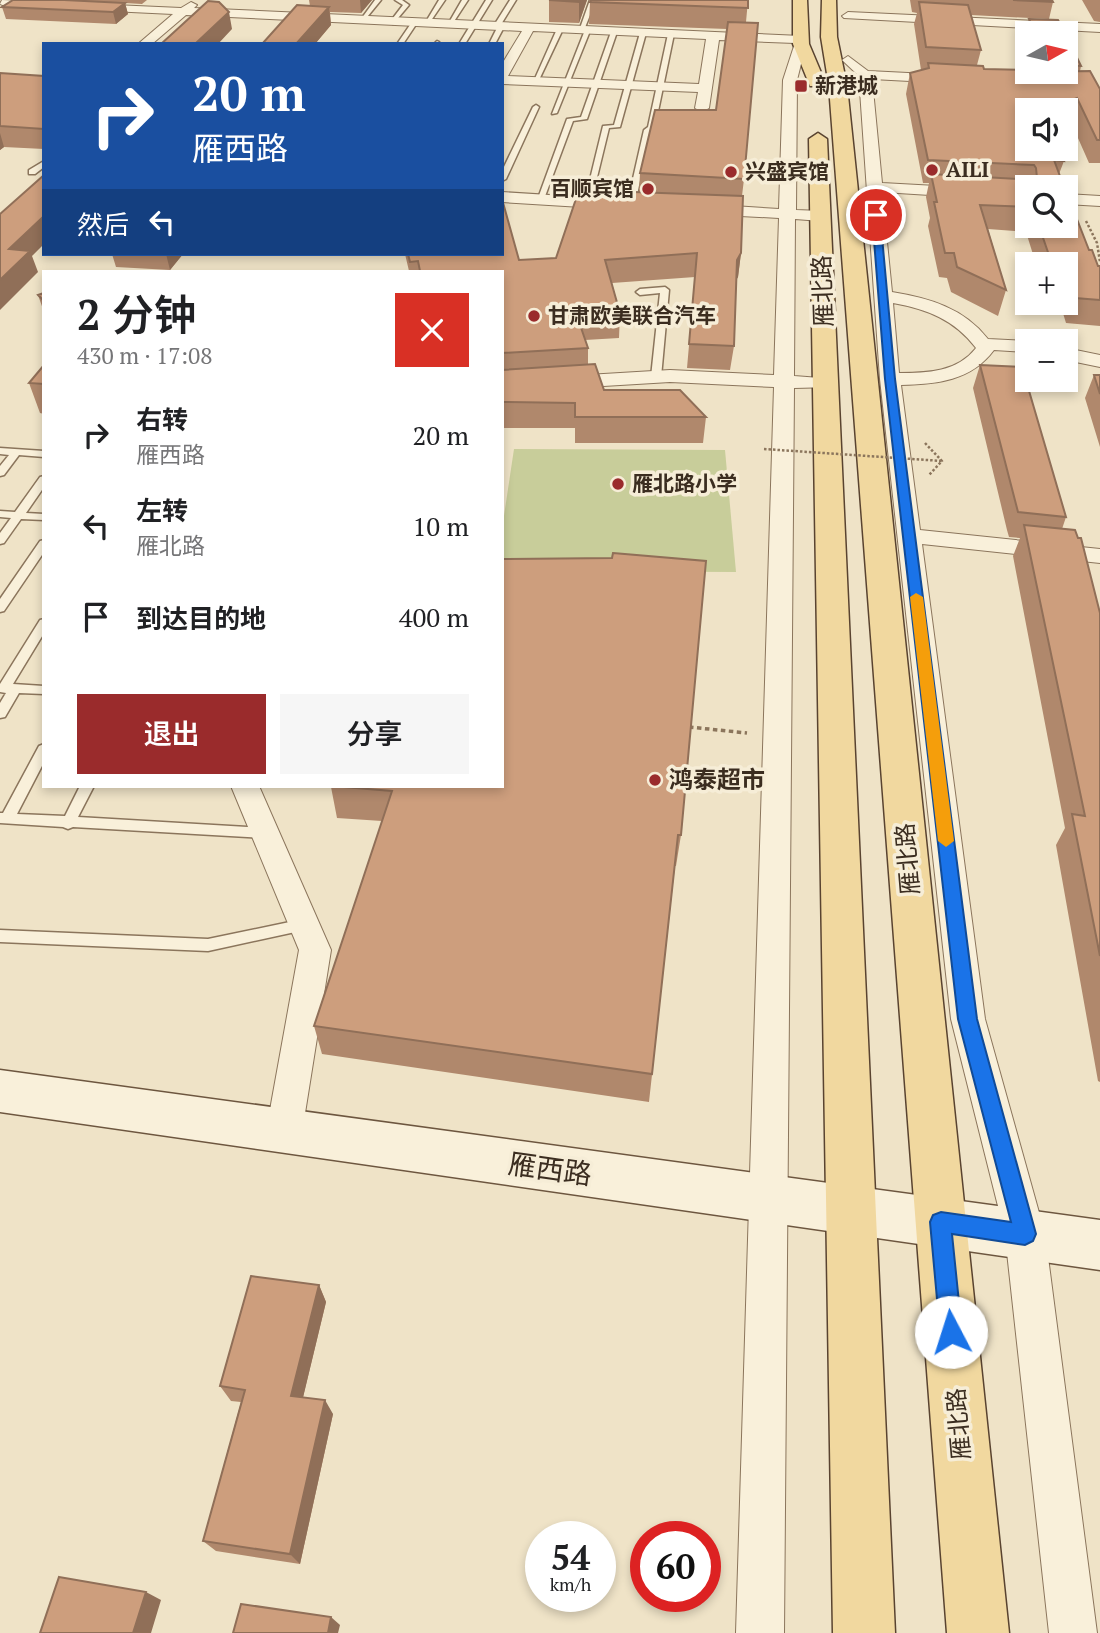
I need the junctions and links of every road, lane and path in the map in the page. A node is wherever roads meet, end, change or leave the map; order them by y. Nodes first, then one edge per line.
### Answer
1 (9, 0) edge
2 (197, 0) edge
3 (378, 0) edge
4 (398, 0) edge
5 (442, 0) edge
6 (465, 0) edge
7 (489, 0) edge
8 (513, 0) edge
9 (593, 0) edge
10 (800, 0) edge
11 (817, 0) edge
12 (829, 0) edge
13 (338, 8) dead end
14 (183, 12) junction
15 (327, 19) junction
16 (361, 21) junction
17 (393, 22) junction
18 (420, 23) junction
19 (449, 25) junction
20 (473, 26) junction
21 (499, 27) junction
22 (529, 28) junction
23 (1100, 28) edge
24 (560, 29) junction
25 (584, 30) junction
26 (614, 32) junction
27 (643, 33) junction
28 (671, 34) junction
29 (713, 36) junction
30 (812, 39) junction
31 (146, 42) edge
32 (402, 42) edge
33 (463, 42) edge
34 (493, 42) edge
35 (845, 48) edge
36 (504, 73) edge
37 (962, 80) edge
38 (535, 82) junction
39 (564, 84) junction
40 (596, 85) junction
41 (630, 85) junction
42 (660, 86) junction
43 (705, 88) junction
44 (536, 107) dead end
45 (554, 113) dead end
46 (700, 122) edge
47 (651, 128) junction
48 (674, 129) edge
49 (42, 165) edge
50 (33, 172) dead end
51 (504, 175) edge
52 (873, 187) junction
53 (1015, 195) edge
54 (504, 197) edge
55 (540, 199) junction
56 (1078, 200) edge
57 (1100, 201) edge
58 (587, 202) junction
59 (637, 205) joint
60 (683, 208) edge
61 (788, 214) junction
62 (1080, 215) dead end
63 (821, 216) junction
64 (1100, 262) edge
65 (640, 292) dead end
66 (884, 296) junction
67 (1100, 340) edge
68 (1078, 342) edge
69 (983, 344) junction
70 (1015, 345) edge
71 (1078, 356) edge
72 (1100, 361) edge
73 (656, 377) junction
74 (890, 379) junction
75 (784, 381) junction
76 (826, 383) junction
77 (504, 386) edge
78 (764, 449) dead end
79 (0, 451) edge
80 (16, 452) junction
81 (42, 454) edge
82 (942, 461) dead end
83 (0, 472) edge
84 (42, 483) edge
85 (0, 514) edge
86 (18, 515) junction
87 (42, 517) edge
88 (909, 536) junction
89 (0, 541) edge
90 (42, 546) edge
91 (1100, 556) edge
92 (0, 608) edge
93 (42, 626) edge
94 (6, 688) edge
95 (42, 690) edge
96 (0, 714) edge
97 (689, 727) edge
98 (776, 737) junction
99 (42, 752) edge
100 (86, 788) edge
101 (245, 788) edge
102 (3, 818) edge
103 (68, 824) junction
104 (264, 833) junction
105 (303, 925) junction
106 (0, 936) edge
107 (0, 1091) edge
108 (284, 1132) junction
109 (769, 1200) junction
110 (850, 1210) junction
111 (941, 1222) junction
112 (1025, 1234) junction
113 (1100, 1245) edge
114 (760, 1633) edge
115 (864, 1633) edge
116 (978, 1633) edge
117 (1073, 1633) edge

1 - 14 street
2 - 14 street
3 - 16 lane
4 - 17 lane
5 - 18 lane
6 - 19 lane
7 - 20 lane
8 - 21 lane
9 - 25 lane
10 - 30 main road
11 - 30 main road
12 - 30 main road
13 - 15 lane
14 - 15 street
14 - 31 street
15 - 16 street
16 - 17 street
17 - 18 street
18 - 19 street
18 - 32 lane
19 - 20 street
20 - 21 street
20 - 33 lane
21 - 22 street
21 - 34 lane
22 - 24 street
22 - 36 street
23 - 35 street
24 - 25 street
24 - 38 lane
25 - 26 street
25 - 39 lane
26 - 27 street
26 - 40 lane
27 - 28 street
27 - 41 lane
28 - 29 street
28 - 42 lane
29 - 30 street
29 - 43 street
30 - 35 main road
30 - 35 main road
30 - 61 street, 雁北路
35 - 37 street
35 - 52 street, 雁北路
35 - 63 main road, 雁北路
35 - 111 main road, 雁北路
36 - 38 street
38 - 39 street
39 - 40 street
39 - 45 lane
40 - 41 street
40 - 55 lane
41 - 42 street
41 - 58 lane
42 - 43 street
42 - 47 lane
43 - 46 street
44 - 51 lane
47 - 48 lane
47 - 59 lane
49 - 50 lane
52 - 53 street
52 - 66 street, 雁北路
54 - 55 street
55 - 58 street
56 - 57 street
58 - 59 street
60 - 61 street
61 - 63 street
61 - 75 street, 雁北路
62 - 64 path
63 - 76 main road, 雁北路
65 - 73 lane
66 - 69 street
66 - 74 street, 雁北路
67 - 68 street
69 - 70 street
69 - 74 street
71 - 72 street
73 - 75 street
73 - 77 street
74 - 88 street, 雁北路
75 - 76 street
75 - 98 street, 雁北路
76 - 110 main road, 雁北路
78 - 82 path, bridge
79 - 80 lane
80 - 81 lane
80 - 83 lane
84 - 86 lane
85 - 86 lane
86 - 87 lane
86 - 89 lane
88 - 91 street
88 - 112 street, 雁北路
90 - 92 lane
93 - 94 lane
94 - 95 lane
94 - 96 lane
97 - 98 path
98 - 109 street, 雁北路
99 - 102 lane
100 - 103 lane
101 - 104 street
102 - 103 lane
103 - 104 lane
104 - 105 street
105 - 106 lane
105 - 108 street
107 - 108 main road, 雁西路
108 - 109 main road, 雁西路
109 - 110 main road, 雁西路
109 - 114 street, 雁北路
110 - 111 main road, 雁西路
110 - 115 main road, 雁北路
111 - 112 main road, 雁西路
111 - 116 main road, 雁北路
112 - 113 main road, 雁西路
112 - 117 street, 雁北路

